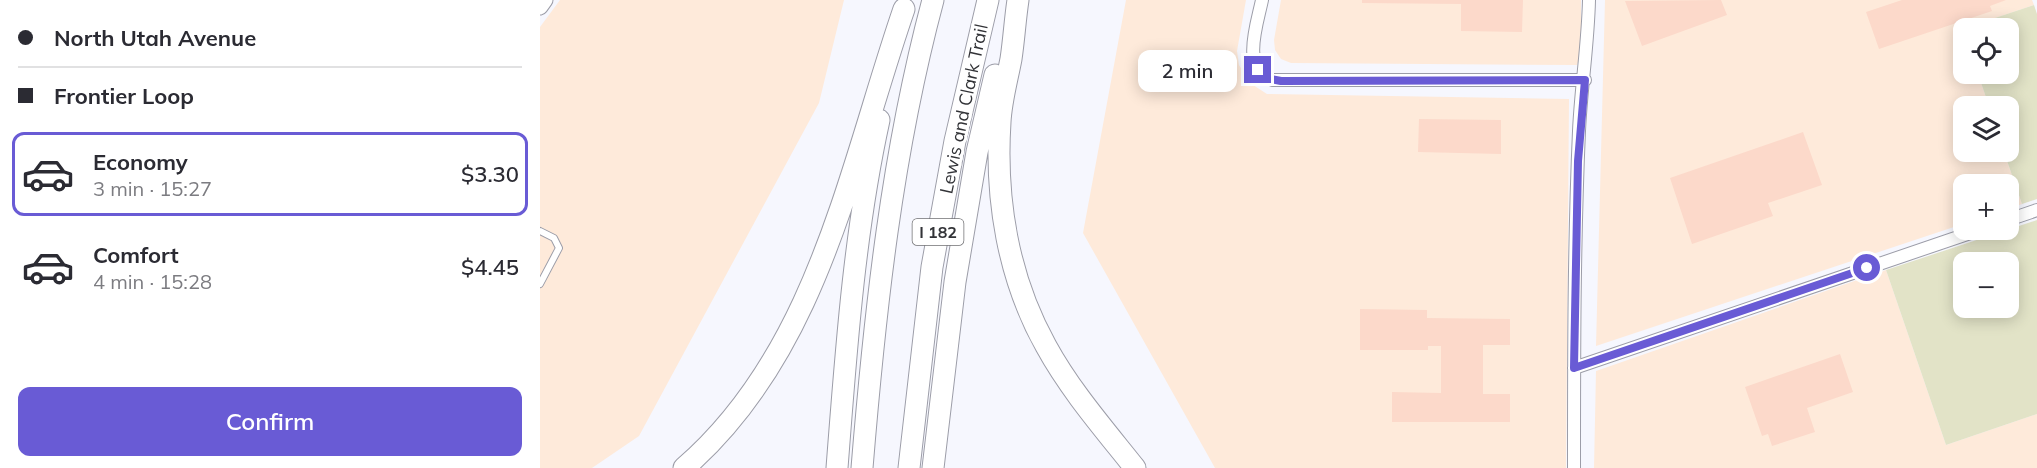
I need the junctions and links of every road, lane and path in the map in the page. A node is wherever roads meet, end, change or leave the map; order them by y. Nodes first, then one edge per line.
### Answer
1 (545, 0) edge
2 (933, 0) edge
3 (988, 0) edge
4 (1017, 0) edge
5 (1262, 0) edge
6 (1589, 0) edge
7 (906, 5) edge
8 (540, 7) edge
9 (1585, 80) junction
10 (2037, 210) edge
11 (2019, 216) edge
12 (540, 231) edge
13 (1953, 239) edge
14 (540, 284) edge
15 (1574, 368) junction
16 (684, 468) edge
17 (837, 468) edge
18 (862, 468) edge
19 (909, 468) edge
20 (933, 468) edge
21 (1135, 468) edge
22 (1574, 468) edge

1 - 8 street
2 - 18 highway, I 182
3 - 19 highway, Lewis and Clark Trail / I 182
4 - 20 highway
4 - 21 highway
5 - 9 street
6 - 9 street
7 - 16 highway
7 - 17 highway
9 - 15 street
10 - 11 street
12 - 14 lane
13 - 15 street
15 - 22 street

